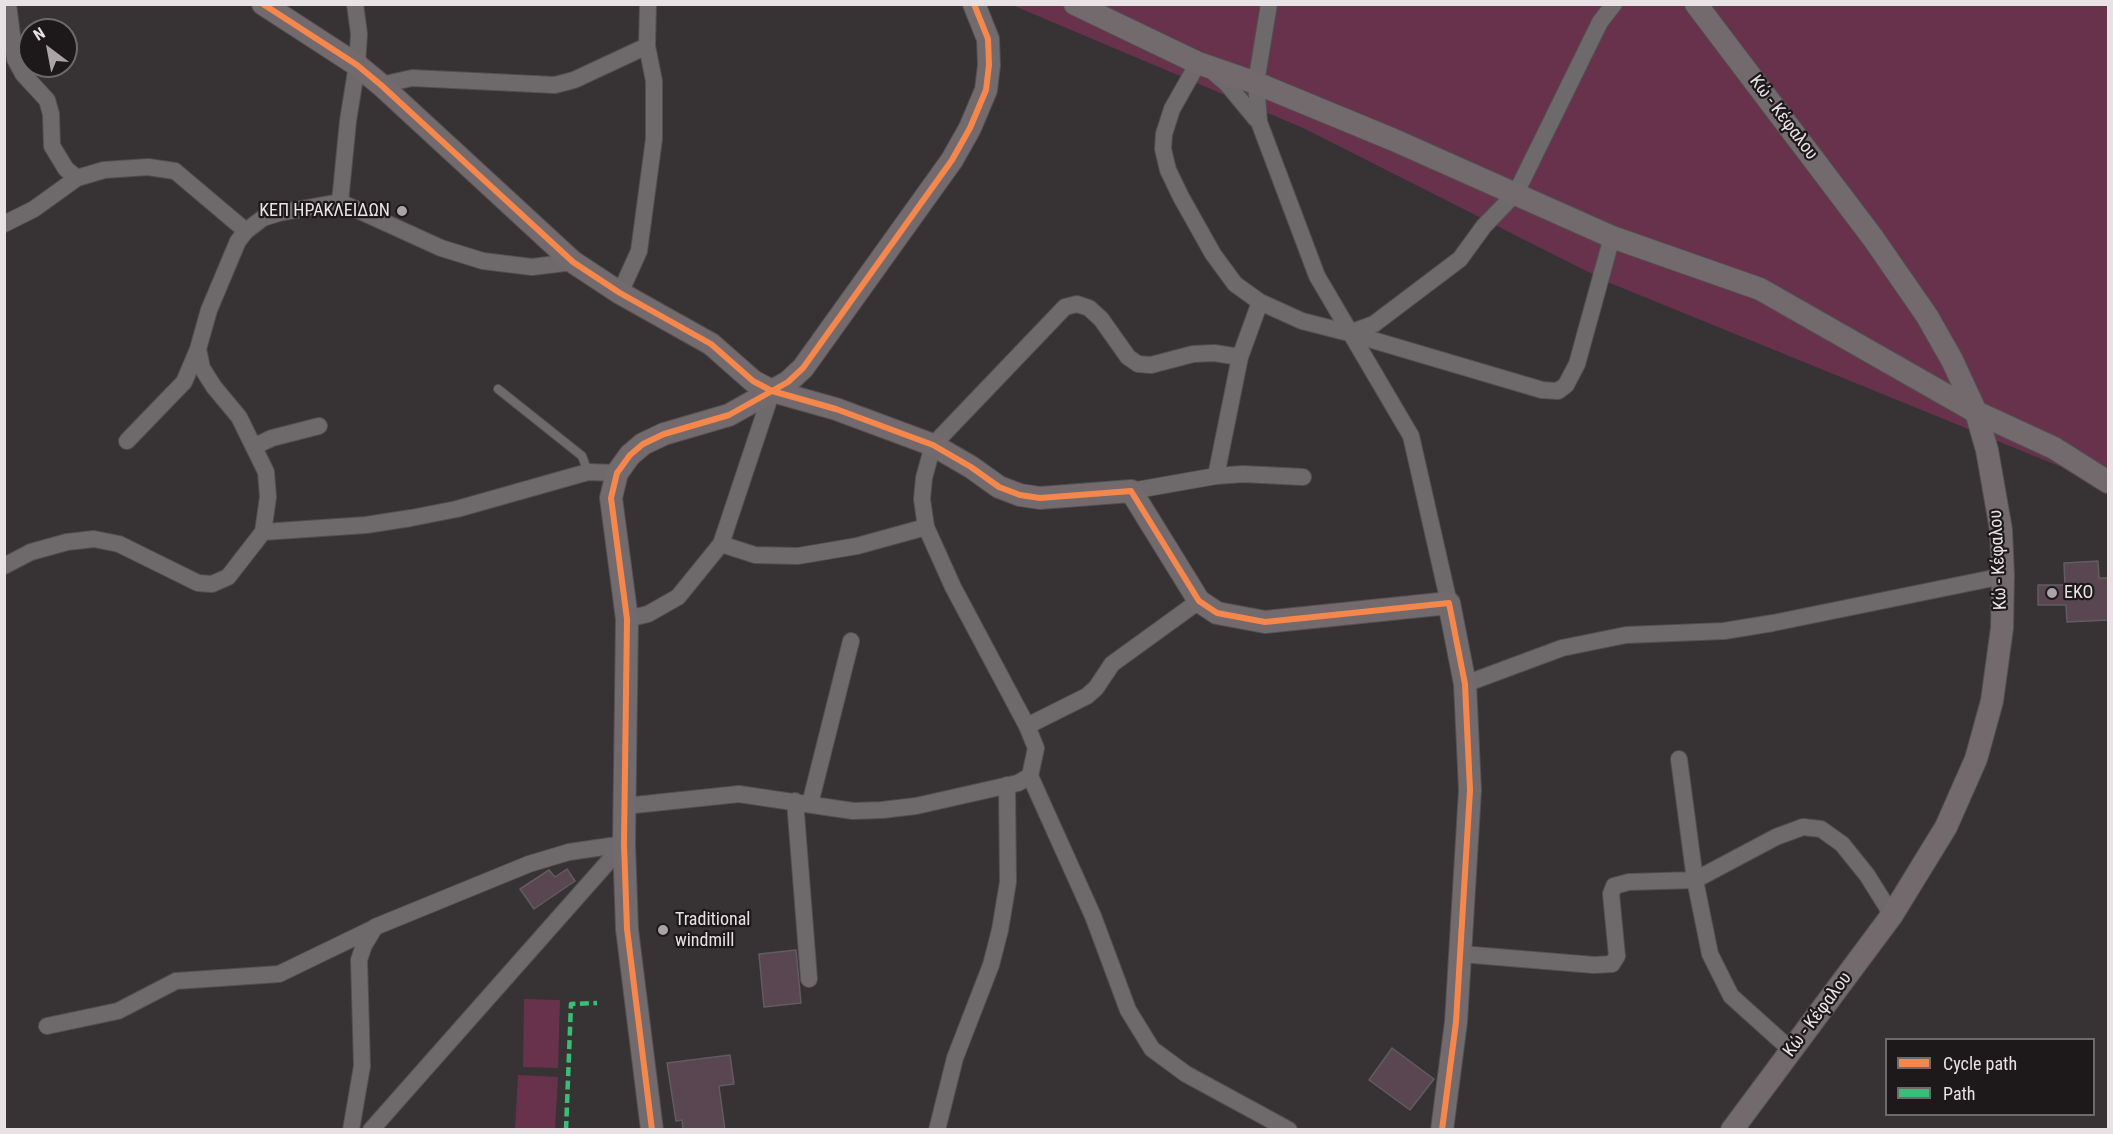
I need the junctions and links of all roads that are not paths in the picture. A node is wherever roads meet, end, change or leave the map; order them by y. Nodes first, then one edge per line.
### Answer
1 (8, 4) edge
2 (262, 4) edge
3 (355, 4) edge
4 (648, 4) edge
5 (974, 4) edge
6 (1075, 4) edge
7 (1269, 4) edge
8 (1614, 4) edge
9 (1696, 4) edge
10 (647, 46) junction
11 (357, 65) junction
12 (1203, 65) junction
13 (1256, 83) junction
14 (381, 85) junction
15 (1259, 122) junction
16 (77, 178) junction
17 (1516, 193) junction
18 (340, 202) junction
19 (4, 224) edge
20 (246, 231) junction
21 (1612, 237) junction
22 (573, 262) junction
23 (620, 292) junction
24 (1260, 302) junction
25 (1349, 333) junction
26 (198, 349) junction
27 (1240, 357) junction
28 (498, 389) dead end
29 (772, 391) junction
30 (1976, 412) junction
31 (319, 426) dead end
32 (127, 441) dead end
33 (933, 445) junction
34 (255, 446) junction
35 (588, 472) junction
36 (617, 473) junction
37 (1216, 476) junction
38 (1303, 477) dead end
39 (2109, 482) edge
40 (1131, 491) junction
41 (926, 527) junction
42 (263, 532) junction
43 (721, 544) junction
44 (4, 566) edge
45 (2003, 576) junction
46 (1199, 601) junction
47 (1449, 603) junction
48 (627, 619) junction
49 (851, 641) dead end
50 (1465, 684) junction
51 (1027, 726) junction
52 (1679, 759) dead end
53 (1030, 776) junction
54 (1007, 785) junction
55 (803, 803) junction
56 (625, 806) junction
57 (624, 844) junction
58 (1695, 880) junction
59 (1892, 915) junction
60 (375, 927) junction
61 (1461, 954) junction
62 (809, 979) dead end
63 (47, 1026) dead end
64 (1791, 1050) junction
65 (351, 1130) edge
66 (371, 1130) edge
67 (652, 1130) edge
68 (937, 1130) edge
69 (1289, 1130) edge
70 (1442, 1130) edge
71 (1732, 1130) edge

1 - 16 street
2 - 11 street
3 - 11 street
4 - 10 street
5 - 29 street
6 - 12 street
7 - 13 street
8 - 17 street
9 - 30 street, Κώ - Κέφαλου
10 - 14 street
10 - 23 street
11 - 14 street
11 - 18 street
12 - 13 street
12 - 15 street
12 - 24 street
13 - 15 street
13 - 17 street
14 - 22 street
15 - 25 street
16 - 19 street
16 - 20 street
17 - 21 street
17 - 25 street
18 - 20 street
18 - 22 street
20 - 26 street
21 - 25 street
21 - 30 street
22 - 23 street
23 - 29 street
24 - 25 street
24 - 27 street
25 - 47 street
26 - 32 street
26 - 34 street
27 - 33 street
27 - 37 street
28 - 35 lane
29 - 33 street
29 - 36 street
29 - 43 street
30 - 39 street
30 - 45 street, Κώ - Κέφαλου
31 - 34 street
33 - 40 street
33 - 41 street
34 - 42 street
35 - 36 street
35 - 42 street
36 - 48 street
37 - 38 street
37 - 40 street
40 - 46 street
41 - 43 street
41 - 51 street
42 - 44 street
43 - 48 street
45 - 50 street
45 - 59 street, Κώ - Κέφαλου
46 - 47 street
46 - 51 street
47 - 50 street
48 - 56 street
49 - 55 street
50 - 61 street
51 - 53 street
52 - 58 street
53 - 54 street
53 - 69 street
54 - 55 street
54 - 68 street
55 - 56 street
55 - 62 street
56 - 57 street
57 - 60 street
57 - 66 street
57 - 67 street
58 - 59 street
58 - 61 street
58 - 64 street
59 - 64 street, Κώ - Κέφαλου
60 - 63 street
60 - 65 street
61 - 70 street
64 - 71 street, Κώ - Κέφαλου

